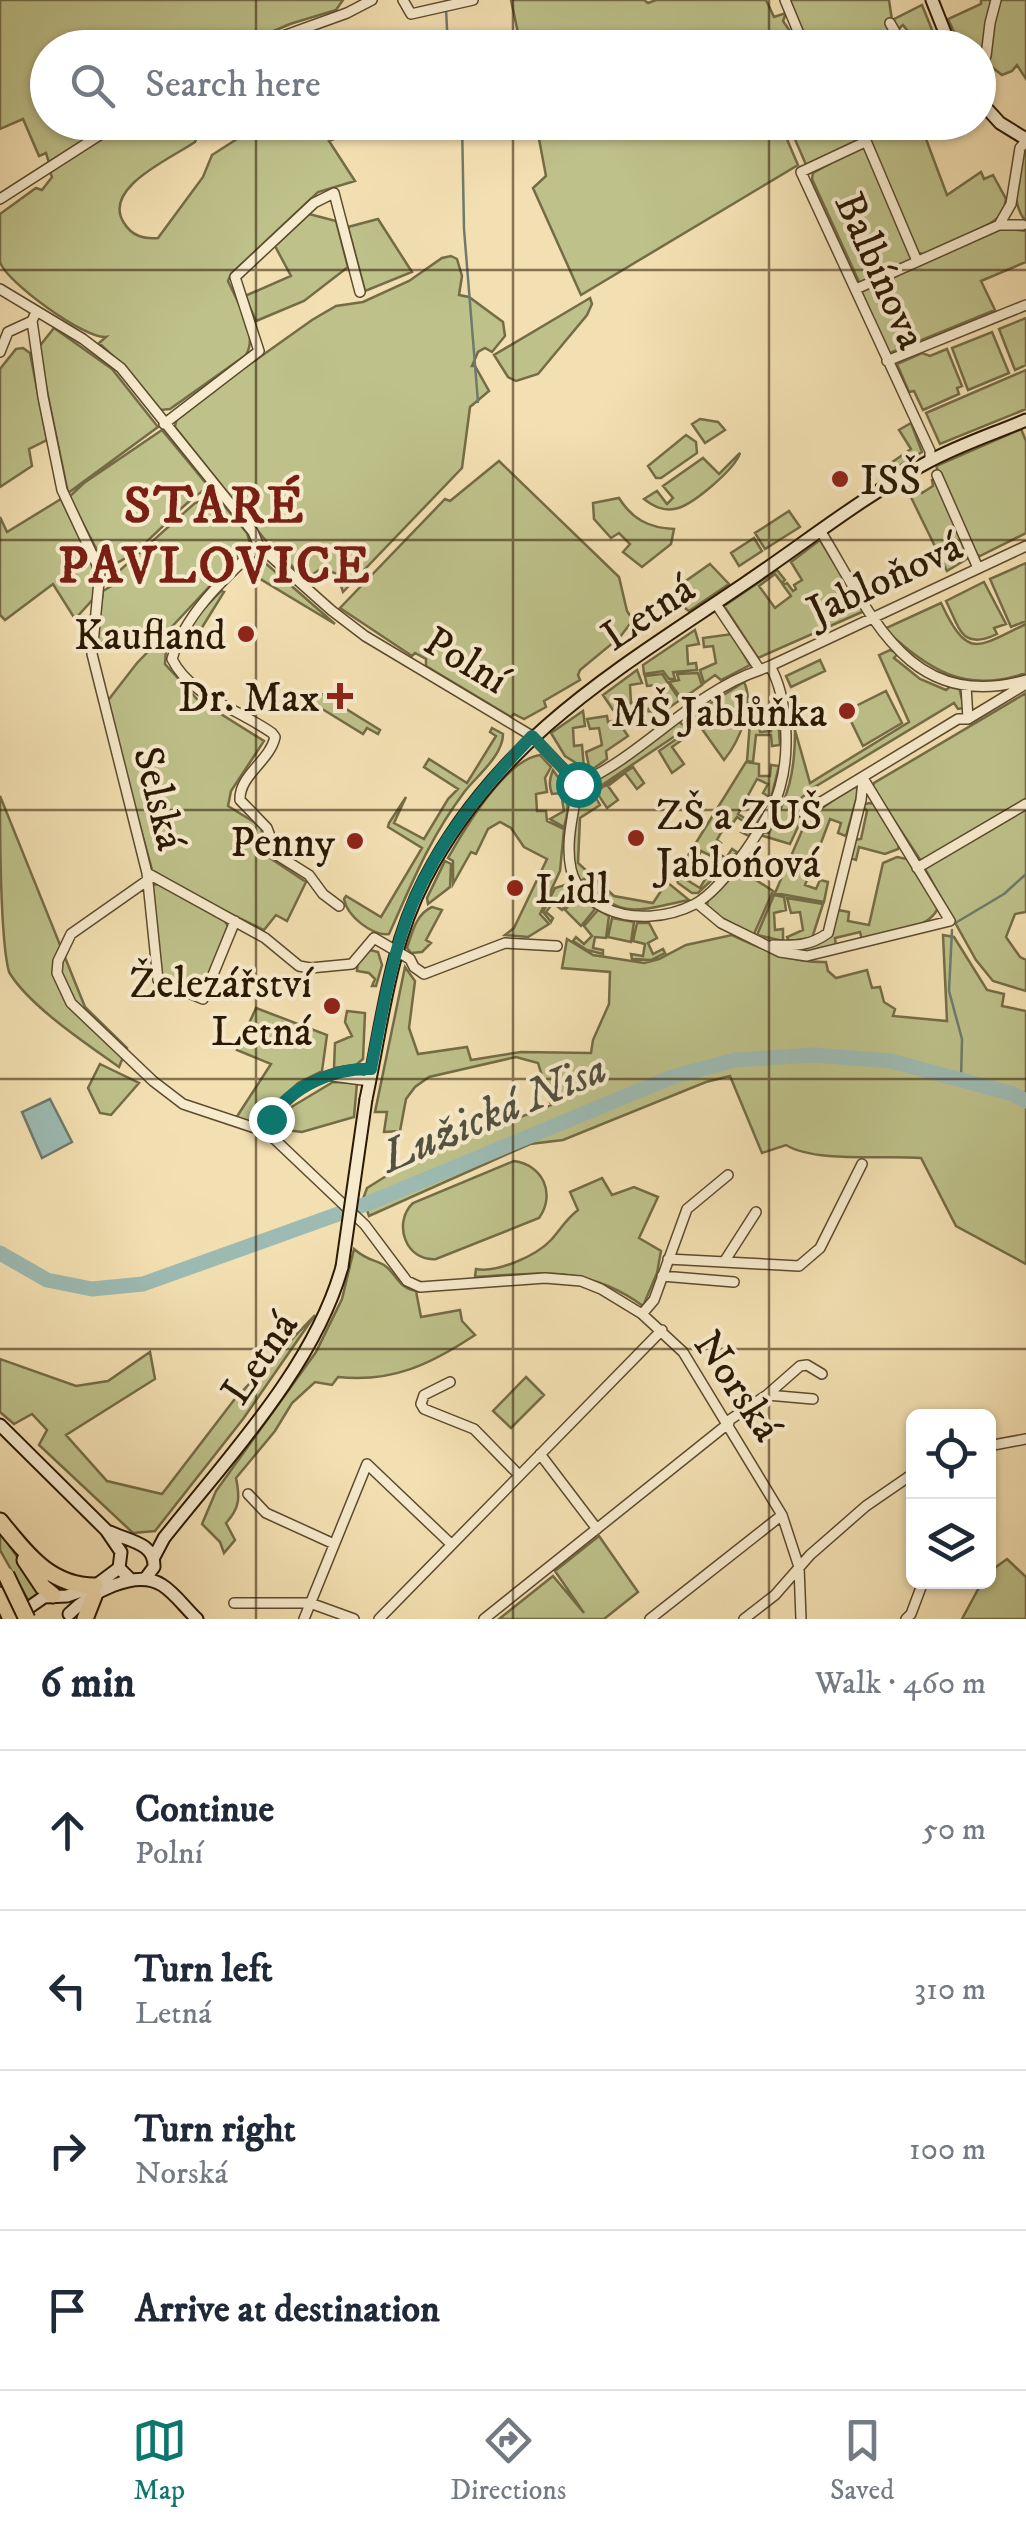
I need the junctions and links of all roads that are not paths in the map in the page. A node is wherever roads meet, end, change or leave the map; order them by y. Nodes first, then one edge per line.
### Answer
1 (372, 0) edge
2 (403, 0) edge
3 (473, 0) edge
4 (785, 0) edge
5 (932, 0) edge
6 (996, 0) edge
7 (890, 23) dead end
8 (300, 30) edge
9 (798, 30) edge
10 (894, 30) edge
11 (944, 30) edge
12 (989, 30) edge
13 (996, 119) edge
14 (92, 140) edge
15 (1026, 140) edge
16 (865, 142) joint
17 (0, 198) edge
18 (1011, 204) junction
19 (999, 225) junction
20 (1025, 226) edge
21 (917, 262) junction
22 (856, 288) junction
23 (0, 289) edge
24 (360, 292) dead end
25 (1026, 305) edge
26 (34, 317) junction
27 (0, 352) edge
28 (887, 361) junction
29 (1026, 420) edge
30 (164, 424) junction
31 (930, 460) junction
32 (937, 475) dead end
33 (821, 532) junction
34 (259, 546) junction
35 (1026, 546) edge
36 (978, 568) junction
37 (716, 604) junction
38 (874, 618) junction
39 (765, 668) junction
40 (1026, 682) edge
41 (966, 686) junction
42 (968, 719) junction
43 (532, 736) junction
44 (863, 778) junction
45 (578, 784) junction
46 (1026, 804) edge
47 (803, 813) dead end
48 (917, 868) junction
49 (147, 876) junction
50 (697, 903) junction
51 (339, 906) dead end
52 (235, 921) junction
53 (769, 945) junction
54 (557, 946) dead end
55 (396, 952) junction
56 (371, 1075) junction
57 (267, 1132) junction
58 (862, 1164) dead end
59 (728, 1175) dead end
60 (328, 1192) joint
61 (756, 1212) dead end
62 (668, 1259) junction
63 (724, 1262) junction
64 (662, 1276) junction
65 (734, 1282) dead end
66 (642, 1314) junction
67 (662, 1330) junction
68 (822, 1374) dead end
69 (450, 1382) dead end
70 (766, 1394) junction
71 (814, 1399) dead end
72 (729, 1422) junction
73 (0, 1424) edge
74 (1026, 1439) edge
75 (996, 1445) edge
76 (540, 1454) junction
77 (519, 1475) junction
78 (906, 1478) edge
79 (248, 1494) dead end
80 (782, 1515) junction
81 (2, 1524) edge
82 (597, 1529) junction
83 (106, 1530) junction
84 (164, 1538) junction
85 (334, 1544) junction
86 (451, 1544) junction
87 (140, 1545) junction
88 (121, 1552) junction
89 (154, 1562) junction
90 (799, 1567) junction
91 (119, 1568) junction
92 (3, 1570) edge
93 (145, 1579) junction
94 (130, 1580) junction
95 (163, 1585) junction
96 (921, 1589) edge
97 (94, 1591) junction
98 (0, 1595) edge
99 (56, 1596) junction
100 (234, 1603) dead end
101 (310, 1603) junction
102 (74, 1617) edge
103 (12, 1619) edge
104 (28, 1619) edge
105 (197, 1619) edge
106 (304, 1619) edge
107 (354, 1619) edge
108 (379, 1619) edge
109 (484, 1619) edge
110 (650, 1619) edge
111 (744, 1619) edge
112 (801, 1619) edge
113 (906, 1619) edge

1 - 8 street
2 - 3 street
4 - 9 street
5 - 11 street
6 - 12 street
7 - 10 street
13 - 15 street
14 - 17 street
15 - 18 street
16 - 21 street
16 - 22 street, Balbínova
18 - 19 street
18 - 20 street
19 - 20 street
19 - 21 street
21 - 22 street
22 - 28 street, Balbínova
23 - 26 street, Polní
24 - 30 street
25 - 28 street
26 - 27 street
26 - 30 street, Polní
26 - 49 street, Selská
28 - 31 street, Balbínova
29 - 31 street, Letná
30 - 34 street, Polní
31 - 33 street, Letná
32 - 36 street
33 - 37 street, Letná
33 - 38 street
34 - 43 street, Polní
34 - 51 street
35 - 36 street, Jabloňová
36 - 38 street, Jabloňová
37 - 39 street
37 - 43 street, Letná
38 - 39 street, Jabloňová
38 - 41 street
39 - 45 street, Jabloňová
39 - 50 street
40 - 41 street
40 - 42 street
41 - 42 street
42 - 44 street
43 - 45 street, Polní
43 - 55 street, Letná
44 - 47 street
44 - 48 street
44 - 53 street
45 - 50 street
46 - 48 street
48 - 53 street
49 - 52 street
49 - 52 street
49 - 57 street, Selská
50 - 53 street
52 - 55 street
54 - 55 street
55 - 56 street, Letná
56 - 57 street
56 - 84 street, Letná, bridge
57 - 60 street, Selská
58 - 63 street
59 - 62 street
60 - 66 street, Norská, bridge
61 - 63 street
62 - 63 street
62 - 64 street
64 - 65 street
64 - 66 street
66 - 67 street, Norská
67 - 72 street, Norská
67 - 76 street
68 - 70 street
69 - 77 street
70 - 71 street
70 - 72 street
72 - 80 street, Norská
72 - 82 street
73 - 83 street
74 - 75 street
76 - 77 street
76 - 82 street
77 - 86 street
78 - 90 street
79 - 85 street
80 - 90 street, Norská
80 - 110 street
81 - 97 highway
81 - 99 highway
82 - 109 street
83 - 87 street
83 - 88 street
84 - 87 street
84 - 89 street, Letná
85 - 86 street
85 - 101 street
86 - 108 street
87 - 88 street
87 - 89 street
88 - 91 street
89 - 93 street
89 - 95 street
90 - 111 street
90 - 112 street, Norská
91 - 94 street
91 - 97 street
92 - 104 highway, bridge
93 - 94 street
93 - 95 street
94 - 97 street
95 - 105 street
96 - 113 street
97 - 99 street
97 - 102 highway
98 - 103 highway
99 - 102 street
99 - 103 street
100 - 101 street
101 - 106 street
101 - 107 street

